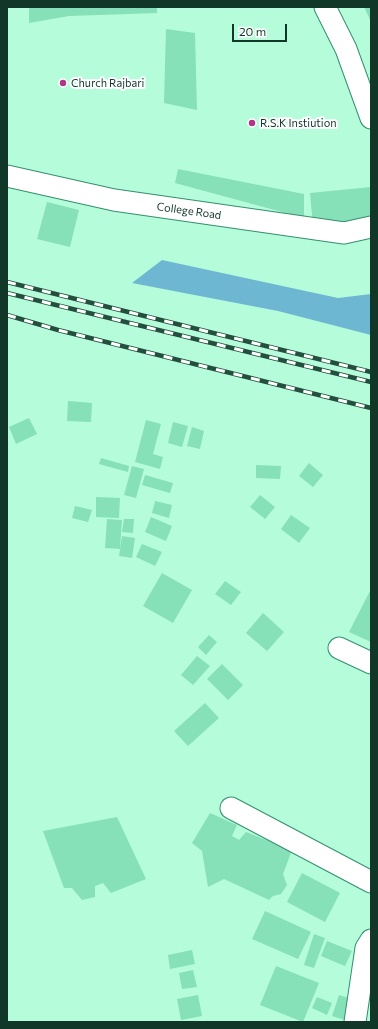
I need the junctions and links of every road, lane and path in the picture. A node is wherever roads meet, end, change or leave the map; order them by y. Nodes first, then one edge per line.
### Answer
1 (325, 7) edge
2 (371, 118) edge
3 (7, 176) edge
4 (371, 227) edge
5 (339, 648) dead end
6 (371, 664) edge
7 (231, 808) dead end
8 (371, 882) edge
9 (371, 940) edge
10 (355, 1022) edge

1 - 2 street
3 - 4 street, College Road
5 - 6 street
7 - 8 street
9 - 10 street

